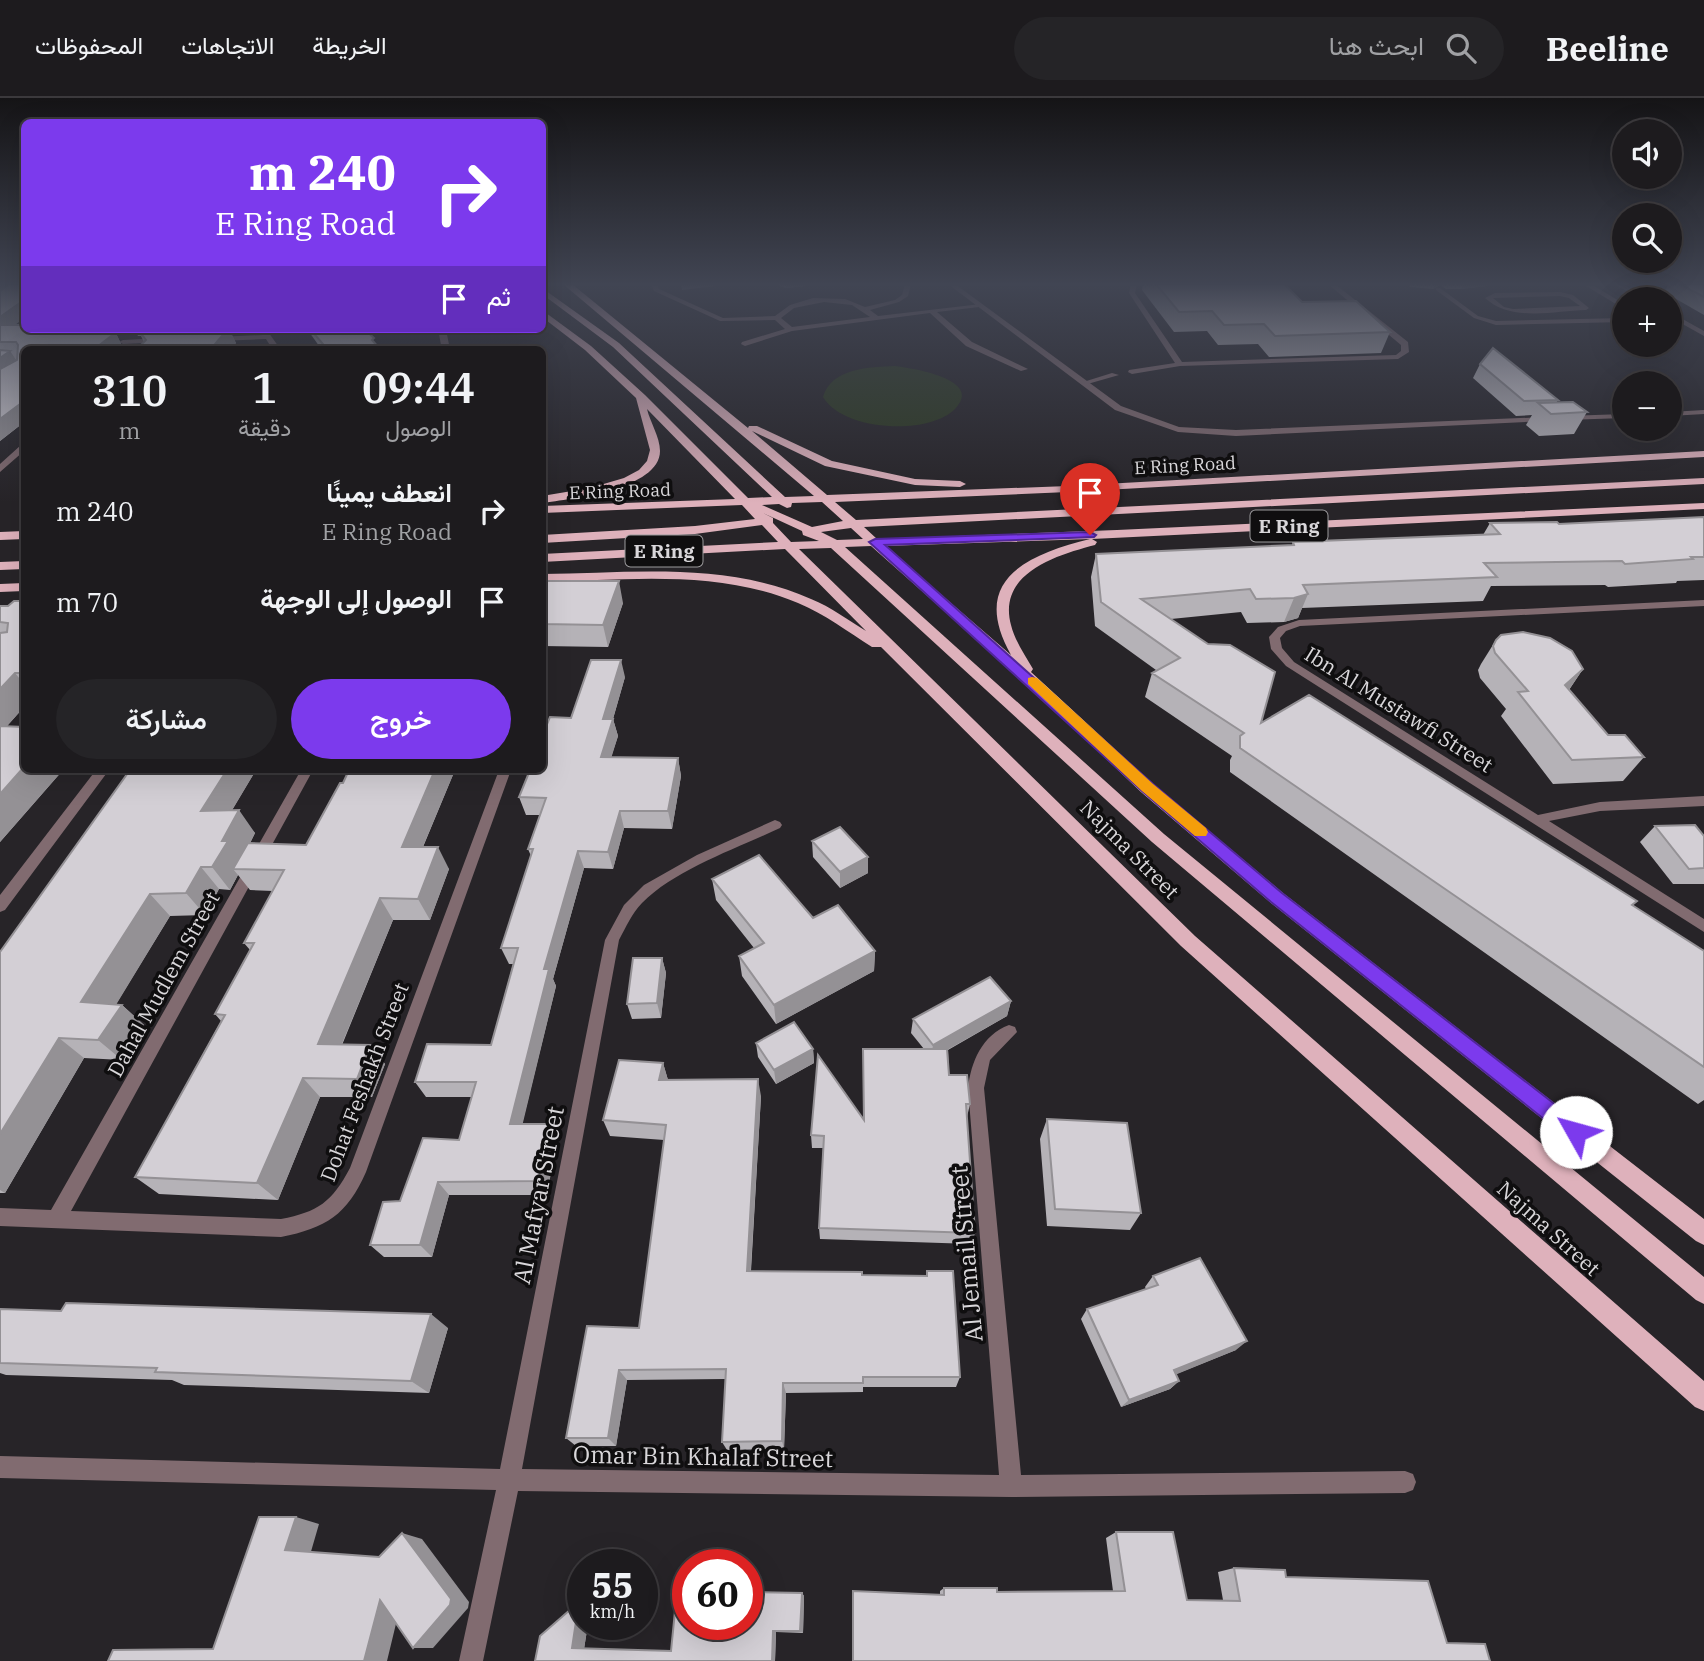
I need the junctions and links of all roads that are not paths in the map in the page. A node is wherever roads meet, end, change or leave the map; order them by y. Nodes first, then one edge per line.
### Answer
1 (598, 357) edge
2 (629, 357) edge
3 (656, 357) edge
4 (997, 357) edge
5 (1049, 357) edge
6 (1175, 357) edge
7 (1398, 357) edge
8 (1180, 364) junction
9 (1024, 369) dead end
10 (1132, 372) dead end
11 (1115, 375) dead end
12 (1084, 383) junction
13 (641, 397) junction
14 (1704, 412) edge
15 (1682, 413) edge
16 (1612, 417) edge
17 (731, 419) junction
18 (21, 450) edge
19 (1702, 454) edge
20 (0, 469) edge
21 (1704, 481) edge
22 (1068, 489) junction
23 (546, 499) edge
24 (822, 499) junction
25 (783, 500) junction
26 (743, 502) junction
27 (1704, 507) edge
28 (546, 510) edge
29 (789, 515) junction
30 (763, 522) junction
31 (852, 523) junction
32 (811, 530) junction
33 (830, 534) junction
34 (1117, 534) junction
35 (21, 535) edge
36 (0, 536) edge
37 (546, 539) edge
38 (875, 542) junction
39 (786, 544) junction
40 (546, 558) edge
41 (21, 565) edge
42 (0, 566) edge
43 (546, 578) edge
44 (21, 587) edge
45 (0, 588) edge
46 (1704, 603) edge
47 (897, 655) junction
48 (1033, 682) junction
49 (101, 773) edge
50 (304, 773) edge
51 (504, 773) edge
52 (1704, 801) edge
53 (1539, 819) junction
54 (775, 825) dead end
55 (0, 906) edge
56 (1704, 926) edge
57 (1009, 1031) dead end
58 (0, 1217) edge
59 (57, 1218) junction
60 (1704, 1233) edge
61 (1704, 1292) edge
62 (1704, 1398) edge
63 (0, 1468) edge
64 (509, 1480) junction
65 (1405, 1482) dead end
66 (1011, 1486) junction
67 (471, 1661) edge

1 - 13 main road, Najma Street
2 - 25 main road
3 - 17 main road
4 - 9 street
5 - 12 street
6 - 8 street
7 - 8 street
8 - 10 street
11 - 12 street
12 - 16 street
13 - 23 main road
13 - 26 main road, Najma Street
14 - 15 street
17 - 22 main road
17 - 24 main road
18 - 20 street
19 - 22 main road, E Ring Road / E Ring
21 - 31 main road
22 - 24 main road, E Ring Road / E Ring
24 - 25 main road, E Ring Road / E Ring
24 - 29 main road
24 - 31 main road
25 - 26 main road, E Ring Road / E Ring
25 - 29 main road
26 - 28 main road, E Ring Road / E Ring
26 - 29 main road
26 - 30 main road, Najma Street
27 - 34 main road, E Ring
29 - 30 main road
29 - 32 main road
29 - 33 main road
30 - 37 main road
30 - 39 main road, Najma Street
31 - 33 main road
31 - 38 main road
32 - 33 main road
32 - 33 main road
32 - 39 main road
33 - 38 main road, E Ring
33 - 38 main road
33 - 39 main road, E Ring
33 - 61 main road
34 - 38 main road, E Ring
34 - 48 main road
35 - 36 main road
38 - 48 main road
39 - 40 main road, E Ring
39 - 47 main road, Najma Street
41 - 42 main road
43 - 47 main road
44 - 45 main road
46 - 53 street, Ibn Al Mustawfi Street
47 - 62 main road, Najma Street
48 - 60 main road
49 - 55 street
50 - 59 street, Dahal Mudlem Street
51 - 59 street, Dohat Feshakh Street
52 - 53 street
53 - 56 street, Ibn Al Mustawfi Street
54 - 64 street, Al Mafyar Street
57 - 66 street, Al Jemail Street
58 - 59 street, Dohat Feshakh Street
63 - 64 street, Omar Bin Khalaf Street
64 - 66 street, Omar Bin Khalaf Street
64 - 67 street, Al Mafyar Street
65 - 66 street, Omar Bin Khalaf Street

